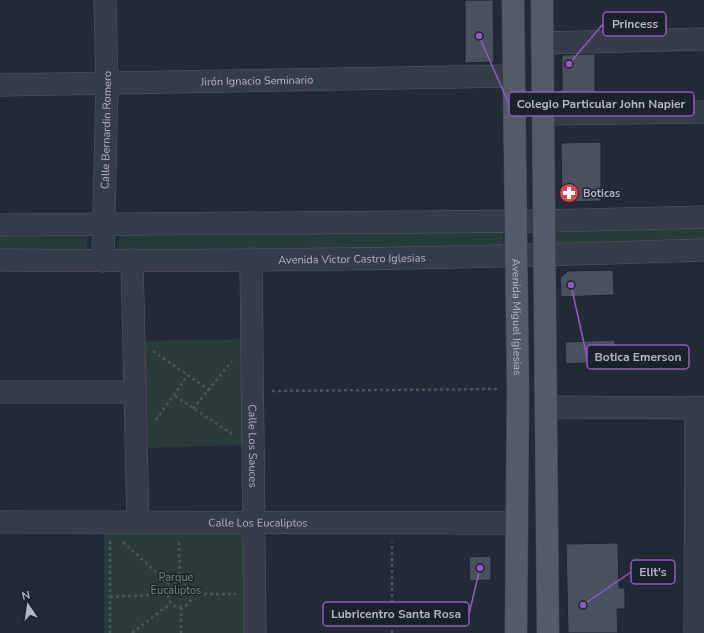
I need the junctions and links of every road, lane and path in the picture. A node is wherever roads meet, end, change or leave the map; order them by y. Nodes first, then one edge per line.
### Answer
1 (106, 0) edge
2 (513, 0) edge
3 (542, 0) edge
4 (704, 39) edge
5 (542, 43) junction
6 (514, 76) junction
7 (107, 82) junction
8 (0, 85) edge
9 (704, 112) edge
10 (544, 114) junction
11 (704, 217) edge
12 (517, 221) junction
13 (545, 221) junction
14 (103, 224) junction
15 (0, 225) edge
16 (704, 250) edge
17 (516, 255) junction
18 (545, 256) junction
19 (251, 259) junction
20 (0, 260) edge
21 (132, 260) junction
22 (103, 261) junction
23 (134, 338) junction
24 (233, 360) dead end
25 (188, 375) junction
26 (518, 389) junction
27 (209, 390) junction
28 (252, 391) junction
29 (0, 392) edge
30 (135, 392) junction
31 (174, 396) junction
32 (546, 407) junction
33 (700, 407) edge
34 (193, 409) junction
35 (155, 421) dead end
36 (253, 447) junction
37 (0, 522) edge
38 (138, 522) junction
39 (392, 522) junction
40 (253, 523) junction
41 (517, 523) junction
42 (110, 527) junction
43 (179, 538) dead end
44 (180, 583) junction
45 (171, 586) junction
46 (237, 587) dead end
47 (168, 594) junction
48 (192, 594) junction
49 (237, 594) junction
50 (110, 597) junction
51 (237, 602) dead end
52 (171, 603) junction
53 (181, 607) junction
54 (110, 633) edge
55 (132, 633) edge
56 (181, 633) edge
57 (255, 633) edge
58 (392, 633) edge
59 (516, 633) edge
60 (548, 633) edge
61 (695, 633) edge

1 - 7 street, Calle Bernardin Romero
2 - 6 main road, Avenida Miguel Iglesias
3 - 5 main road
4 - 5 street
5 - 10 main road
6 - 7 street, Jirón Ignacio Seminario
6 - 12 main road, Avenida Miguel Iglesias
7 - 8 street, Jirón Ignacio Seminario
7 - 14 street, Calle Bernardin Romero
9 - 10 street
10 - 13 main road
11 - 13 street
12 - 13 street
12 - 14 street
12 - 17 main road, Avenida Miguel Iglesias
13 - 18 main road
14 - 15 street
14 - 22 street, Calle Bernardin Romero
16 - 18 street, Avenida Victor Castro Iglesias
17 - 18 street, Avenida Victor Castro Iglesias
17 - 19 street, Avenida Victor Castro Iglesias
17 - 26 main road, Avenida Miguel Iglesias
18 - 32 main road
19 - 21 street, Avenida Victor Castro Iglesias
19 - 28 street, Calle Los Sauces
20 - 22 street, Avenida Victor Castro Iglesias
21 - 22 street, Avenida Victor Castro Iglesias
21 - 23 street
23 - 25 path
23 - 30 street
24 - 27 path
25 - 27 path
25 - 31 path
26 - 28 path
26 - 41 main road, Avenida Miguel Iglesias
27 - 34 path
28 - 36 street, Calle Los Sauces
29 - 30 street
30 - 38 street
31 - 34 path
31 - 35 path
32 - 33 street
32 - 60 main road
33 - 61 street
34 - 36 path
36 - 40 street, Calle Los Sauces
37 - 42 street, Calle Los Eucaliptos
38 - 40 street, Calle Los Eucaliptos
38 - 42 street, Calle Los Eucaliptos
39 - 40 street, Calle Los Eucaliptos
39 - 41 street, Calle Los Eucaliptos
39 - 58 path
40 - 57 street, Calle Los Sauces
41 - 59 main road, Avenida Miguel Iglesias
42 - 45 path
42 - 50 path
43 - 44 path
44 - 45 path
44 - 48 path
45 - 47 path
46 - 49 path
47 - 50 path
47 - 52 path
48 - 49 path
48 - 53 path
49 - 51 path
50 - 54 path
52 - 53 path
52 - 55 path
53 - 56 path

